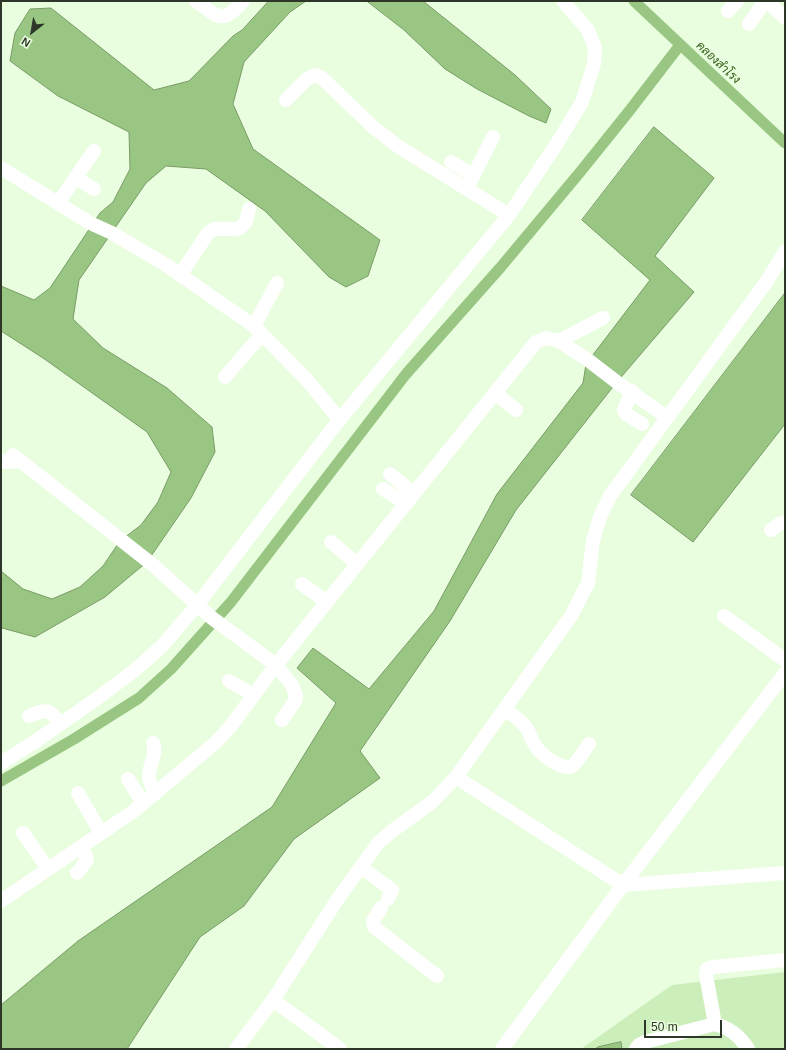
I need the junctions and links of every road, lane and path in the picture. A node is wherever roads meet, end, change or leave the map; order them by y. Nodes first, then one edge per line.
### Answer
1 (196, 1) edge
2 (243, 1) edge
3 (563, 1) edge
4 (766, 1) edge
5 (785, 18) edge
6 (749, 24) dead end
7 (286, 100) dead end
8 (493, 137) dead end
9 (94, 152) dead end
10 (451, 162) dead end
11 (1, 168) edge
12 (473, 175) junction
13 (76, 178) junction
14 (467, 188) junction
15 (94, 189) dead end
16 (58, 203) junction
17 (249, 209) dead end
18 (509, 215) junction
19 (785, 251) edge
20 (180, 275) junction
21 (277, 283) dead end
22 (604, 318) dead end
23 (258, 330) junction
24 (559, 341) junction
25 (224, 377) dead end
26 (632, 392) junction
27 (495, 393) junction
28 (516, 410) dead end
29 (667, 417) junction
30 (340, 420) junction
31 (642, 424) dead end
32 (11, 459) edge
33 (390, 474) dead end
34 (383, 489) dead end
35 (410, 499) junction
36 (785, 522) edge
37 (771, 530) dead end
38 (331, 542) dead end
39 (357, 564) junction
40 (302, 584) dead end
41 (327, 602) junction
42 (197, 605) junction
43 (724, 616) dead end
44 (785, 660) edge
45 (276, 665) junction
46 (785, 673) edge
47 (230, 681) dead end
48 (254, 695) junction
49 (505, 709) junction
50 (29, 716) dead end
51 (282, 720) dead end
52 (60, 724) junction
53 (153, 742) dead end
54 (589, 744) dead end
55 (1, 763) edge
56 (456, 777) junction
57 (128, 779) dead end
58 (78, 792) dead end
59 (155, 794) junction
60 (143, 803) junction
61 (23, 833) dead end
62 (101, 834) junction
63 (81, 847) junction
64 (361, 866) junction
65 (48, 869) junction
66 (77, 873) dead end
67 (785, 873) edge
68 (623, 885) junction
69 (1, 901) edge
70 (785, 960) edge
71 (437, 976) dead end
72 (273, 1000) junction
73 (715, 1024) junction
74 (236, 1049) edge
75 (340, 1049) edge
76 (502, 1049) edge
77 (636, 1049) edge
78 (748, 1049) edge

1 - 2 street
3 - 18 street
4 - 5 street
4 - 6 street
7 - 14 street
8 - 12 street
9 - 13 street
10 - 12 street
11 - 16 street
12 - 14 street
13 - 15 street
13 - 16 street
14 - 18 street
16 - 20 street
17 - 20 street
18 - 30 street
19 - 29 street
20 - 23 street
21 - 23 street
22 - 24 street
23 - 25 street
23 - 30 street
24 - 26 street
24 - 27 street
26 - 29 street
26 - 31 street
27 - 28 street
27 - 35 street
29 - 49 street
30 - 42 street
32 - 42 street
33 - 35 street
34 - 35 street
35 - 39 street
36 - 37 street
38 - 39 street
39 - 41 street
40 - 41 street
41 - 45 street
42 - 45 street
42 - 52 street
43 - 44 street
45 - 48 street
45 - 51 street
46 - 68 street
47 - 48 street
48 - 59 street
49 - 54 street
49 - 56 street
50 - 52 street
52 - 55 street
53 - 59 street
56 - 64 street
56 - 68 street
57 - 60 street
58 - 62 street
59 - 60 street
60 - 62 street
61 - 65 street
62 - 63 street
63 - 65 street
63 - 66 street
64 - 71 street
64 - 72 street
65 - 69 street
67 - 68 street
68 - 76 street
70 - 73 street
72 - 74 street
72 - 75 street
73 - 77 street
73 - 78 street

